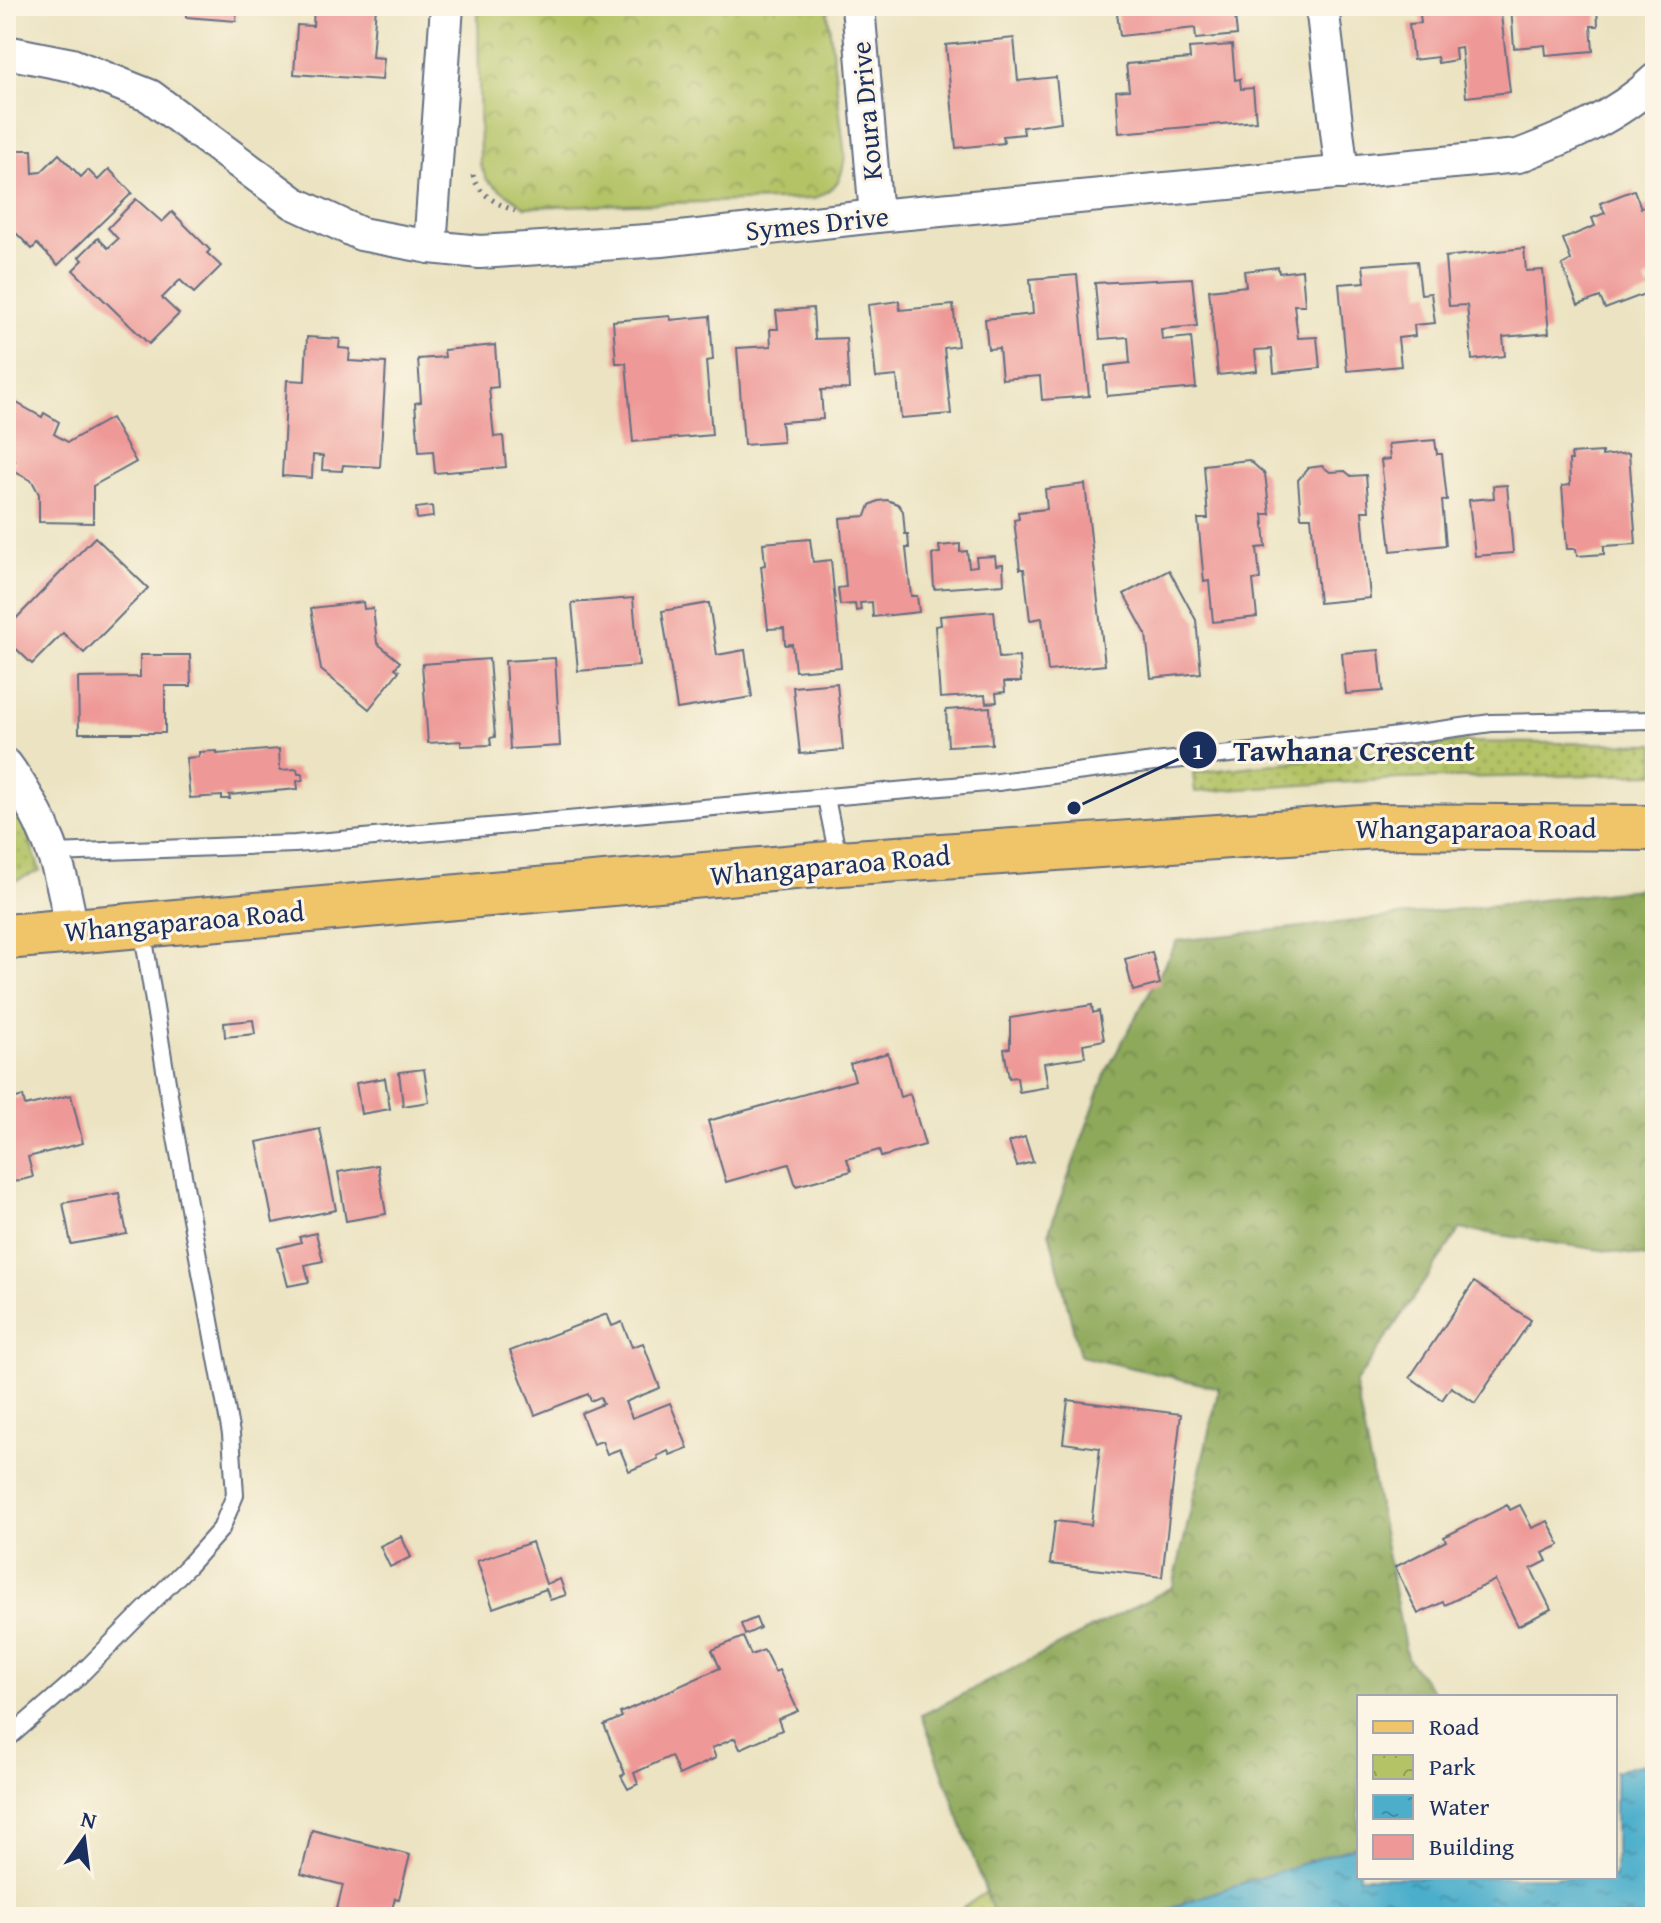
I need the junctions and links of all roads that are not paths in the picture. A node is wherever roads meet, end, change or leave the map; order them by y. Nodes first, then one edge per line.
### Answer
1 (447, 6) edge
2 (858, 6) edge
3 (1322, 6) edge
4 (6, 52) edge
5 (1655, 80) edge
6 (1342, 173) junction
7 (876, 216) junction
8 (430, 247) junction
9 (1655, 720) edge
10 (6, 765) edge
11 (826, 798) junction
12 (1655, 828) edge
13 (54, 853) junction
14 (840, 863) junction
15 (142, 925) junction
16 (71, 930) junction
17 (6, 937) edge
18 (6, 1740) edge

1 - 8 street
2 - 7 street, Koura Drive
3 - 6 street
4 - 8 street, Symes Drive
5 - 6 street, Symes Drive
6 - 7 street, Symes Drive
7 - 8 street, Symes Drive
9 - 11 lane
10 - 13 street
11 - 13 lane
11 - 14 lane
12 - 14 main road, Whangaparaoa Road
13 - 16 street
14 - 15 main road, Whangaparaoa Road
15 - 16 main road, Whangaparaoa Road
15 - 18 lane
16 - 17 main road, Whangaparaoa Road

